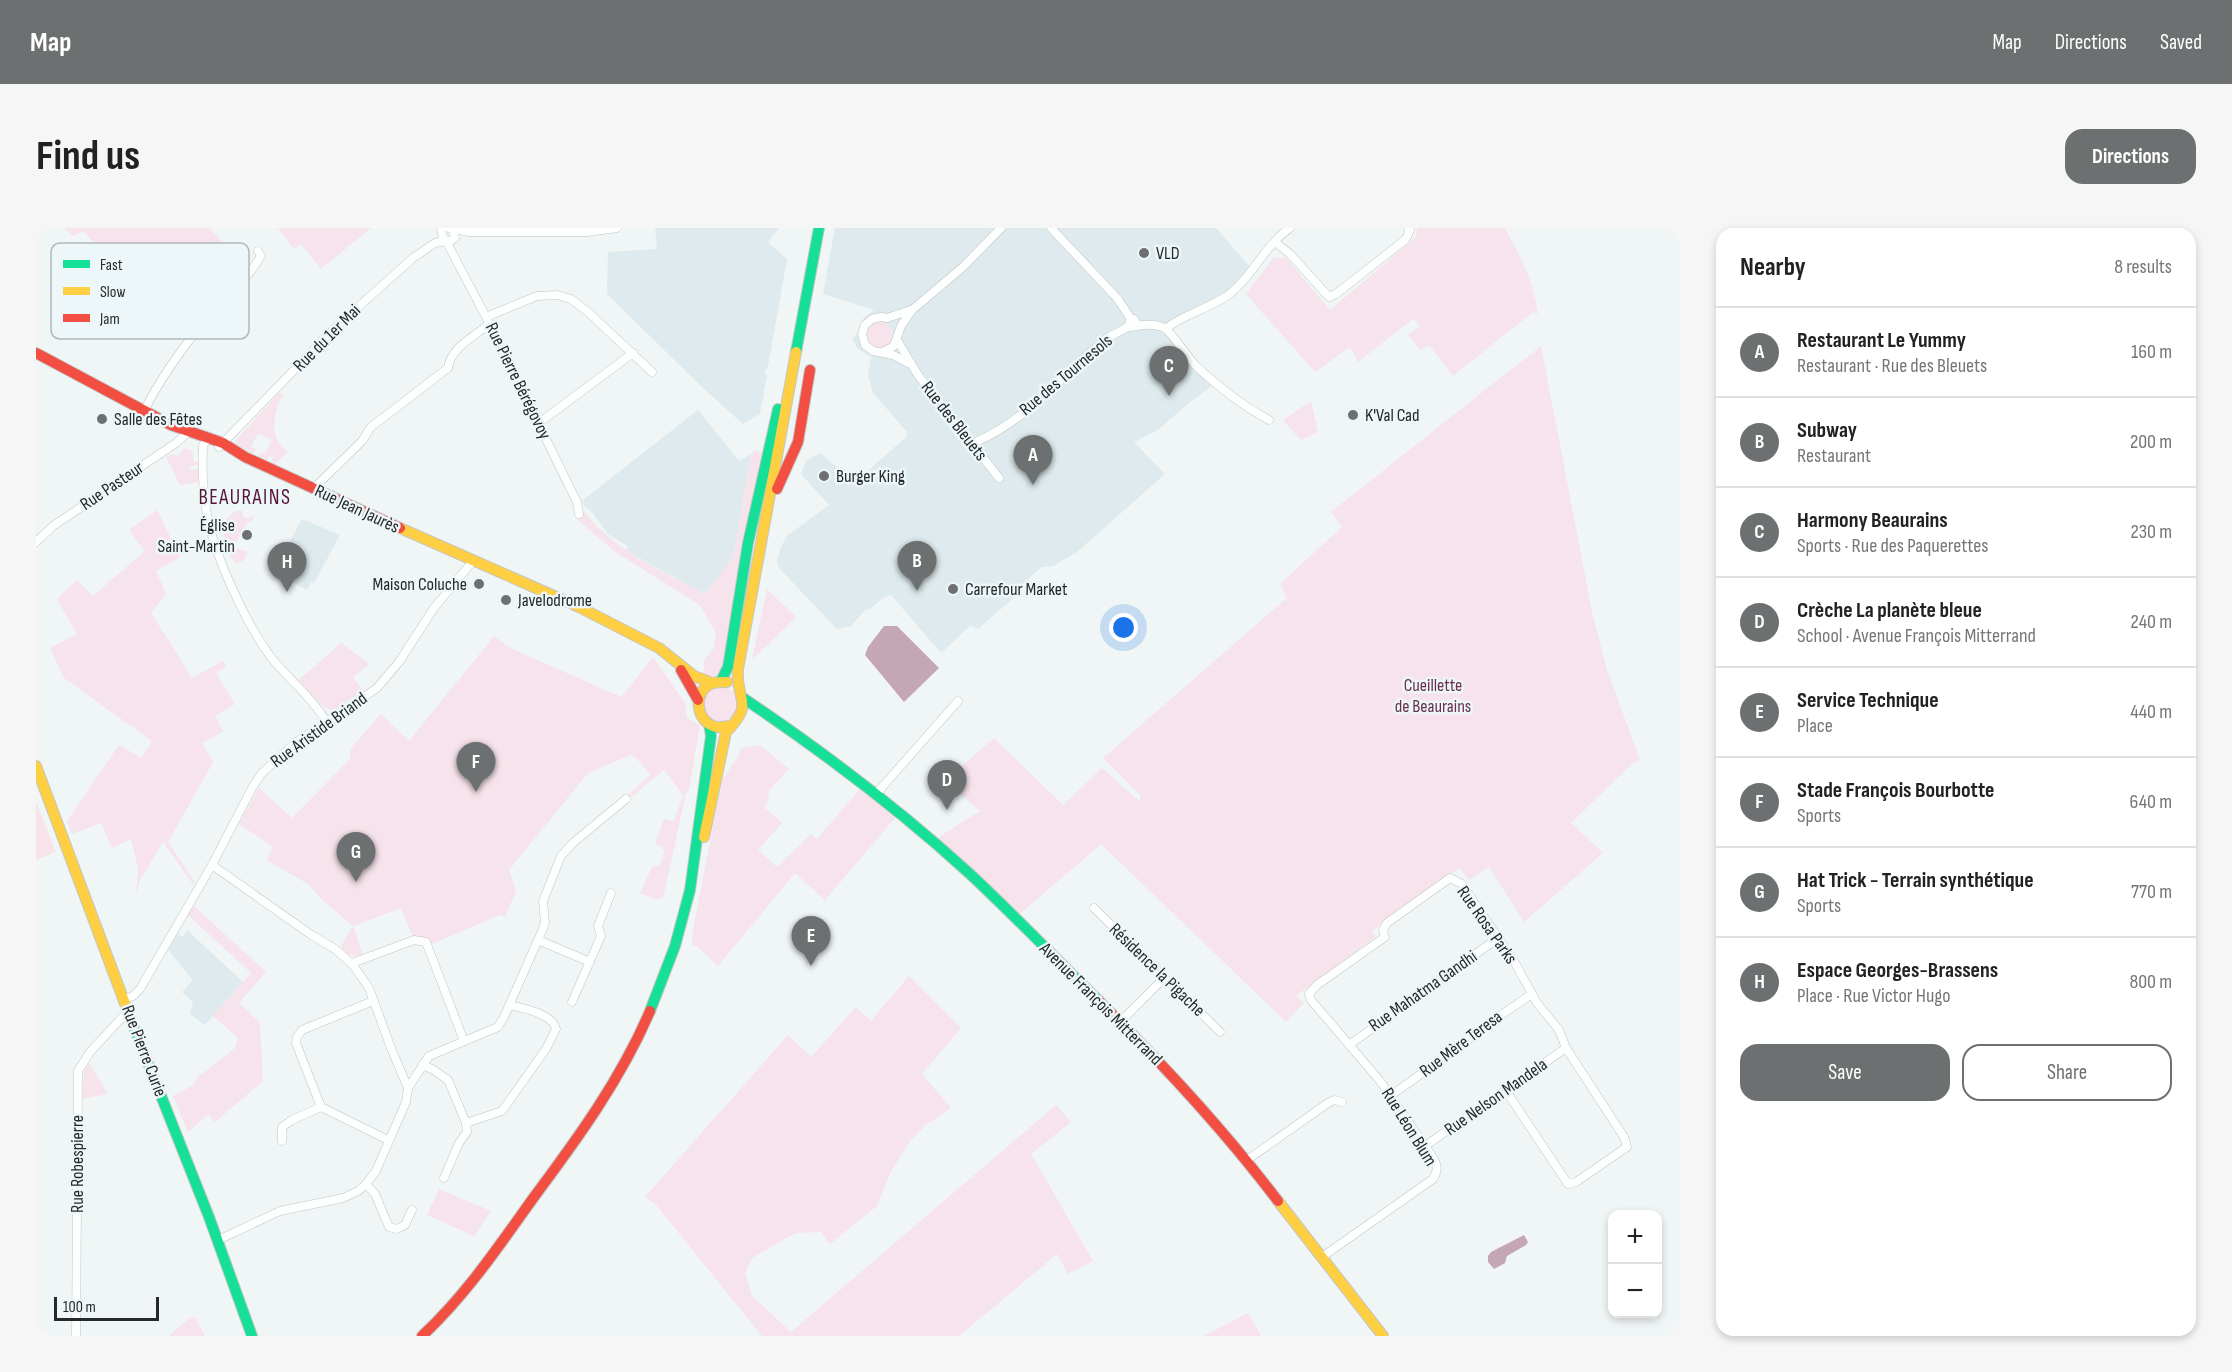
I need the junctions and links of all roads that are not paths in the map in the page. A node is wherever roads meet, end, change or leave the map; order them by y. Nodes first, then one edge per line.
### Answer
1 (616, 228) edge
2 (812, 228) edge
3 (819, 228) edge
4 (1001, 228) edge
5 (1051, 228) edge
6 (1290, 228) edge
7 (1408, 228) edge
8 (448, 234) edge
9 (1275, 242) junction
10 (258, 251) dead end
11 (249, 274) edge
12 (912, 310) junction
13 (887, 318) junction
14 (488, 320) junction
15 (1133, 323) junction
16 (1166, 329) junction
17 (898, 337) junction
18 (191, 339) edge
19 (884, 352) junction
20 (36, 353) edge
21 (633, 353) junction
22 (910, 364) junction
23 (810, 370) dead end
24 (652, 372) dead end
25 (144, 411) junction
26 (1269, 420) dead end
27 (537, 423) junction
28 (187, 434) junction
29 (206, 441) junction
30 (971, 444) junction
31 (221, 445) junction
32 (999, 478) dead end
33 (314, 489) junction
34 (579, 514) dead end
35 (36, 542) edge
36 (762, 542) junction
37 (473, 561) junction
38 (678, 664) junction
39 (717, 682) junction
40 (741, 694) junction
41 (698, 700) junction
42 (958, 701) dead end
43 (741, 717) junction
44 (772, 719) junction
45 (326, 721) junction
46 (709, 724) junction
47 (730, 726) junction
48 (36, 766) edge
49 (876, 795) junction
50 (626, 799) dead end
51 (212, 865) junction
52 (695, 867) junction
53 (611, 893) dead end
54 (1094, 908) dead end
55 (1498, 938) junction
56 (538, 940) junction
57 (590, 962) junction
58 (352, 965) junction
59 (1164, 978) junction
60 (1532, 994) junction
61 (124, 999) junction
62 (1311, 1000) joint
63 (373, 1001) junction
64 (572, 1002) dead end
65 (510, 1005) junction
66 (128, 1011) junction
67 (1120, 1022) junction
68 (1220, 1032) dead end
69 (464, 1041) junction
70 (1349, 1045) junction
71 (1566, 1048) junction
72 (422, 1065) junction
73 (408, 1088) junction
74 (1506, 1091) junction
75 (1390, 1096) junction
76 (1341, 1102) dead end
77 (321, 1107) junction
78 (466, 1123) junction
79 (388, 1140) junction
80 (282, 1141) dead end
81 (1425, 1146) junction
82 (1247, 1160) junction
83 (444, 1178) dead end
84 (366, 1184) junction
85 (412, 1210) dead end
86 (218, 1240) junction
87 (1322, 1257) junction
88 (76, 1336) edge
89 (252, 1336) edge
90 (422, 1336) edge
91 (1383, 1336) edge

1 - 8 street
2 - 39 main road
3 - 36 main road
4 - 12 street
5 - 15 street
6 - 9 street
7 - 9 street
8 - 14 street, Rue Pierre Bérégovoy
8 - 31 street, Rue du 1er Mai
9 - 16 street
10 - 11 street
12 - 13 street
12 - 17 street
13 - 17 street
13 - 19 street
14 - 21 street
14 - 27 street, Rue Pierre Bérégovoy
14 - 33 street
15 - 16 street
15 - 30 street, Rue des Tournesols
16 - 26 street
17 - 19 street
17 - 22 street, Rue des Bleuets
18 - 25 street
19 - 22 street
20 - 25 main road
21 - 24 street
21 - 27 street
22 - 30 street, Rue des Bleuets
23 - 36 main road
25 - 28 main road
27 - 34 street, Rue Pierre Bérégovoy
28 - 29 main road
28 - 35 street, Rue Pasteur
29 - 31 main road
29 - 45 street
30 - 32 street, Rue des Bleuets
31 - 33 main road, Rue Jean Jaurès
33 - 37 main road, Rue Jean Jaurès
36 - 40 main road
37 - 38 main road, Rue Jean Jaurès
37 - 45 street, Rue Aristide Briand
38 - 39 main road, Rue Jean Jaurès
38 - 41 main road
39 - 40 main road
39 - 41 main road
40 - 43 main road
40 - 44 main road, Avenue François Mitterrand
41 - 46 main road
42 - 49 street
43 - 44 main road
43 - 47 main road
44 - 49 main road, Avenue François Mitterrand
45 - 51 street, Rue Aristide Briand
46 - 47 main road
46 - 52 main road
47 - 52 main road
48 - 61 main road, Rue Pierre Curie
49 - 67 main road, Avenue François Mitterrand
50 - 56 street
51 - 58 street
51 - 61 street, Rue Aristide Briand
52 - 90 main road
53 - 57 street
54 - 59 street, Résidence la Pigache
55 - 60 street, Rue Rosa Parks
55 - 62 street, Rue Rosa Parks
55 - 70 street, Rue Mahatma Gandhi
56 - 57 street
56 - 65 street
57 - 64 street
58 - 63 street
58 - 69 street
59 - 67 street
59 - 68 street, Résidence la Pigache
60 - 71 street, Rue Rosa Parks
60 - 75 street, Rue Mère Teresa
61 - 66 main road, Rue Pierre Curie
62 - 70 street, Rue Léon Blum
63 - 73 street
63 - 77 street
65 - 69 street
65 - 78 street
66 - 86 main road, Rue Pierre Curie
66 - 88 street, Rue Robespierre
67 - 82 main road, Avenue François Mitterrand
69 - 72 street
70 - 75 street, Rue Léon Blum
71 - 74 street, Rue Nelson Mandela
71 - 74 street, Rue Rosa Parks
72 - 73 street
72 - 78 street
73 - 79 street
74 - 81 street, Rue Nelson Mandela
75 - 81 street, Rue Léon Blum
76 - 82 street
77 - 79 street
77 - 80 street
78 - 83 street
79 - 84 street
81 - 87 street, Rue Léon Blum
82 - 87 main road, Avenue François Mitterrand
84 - 85 street
84 - 86 street
86 - 89 main road, Rue Pierre Curie
87 - 91 main road, Avenue François Mitterrand

